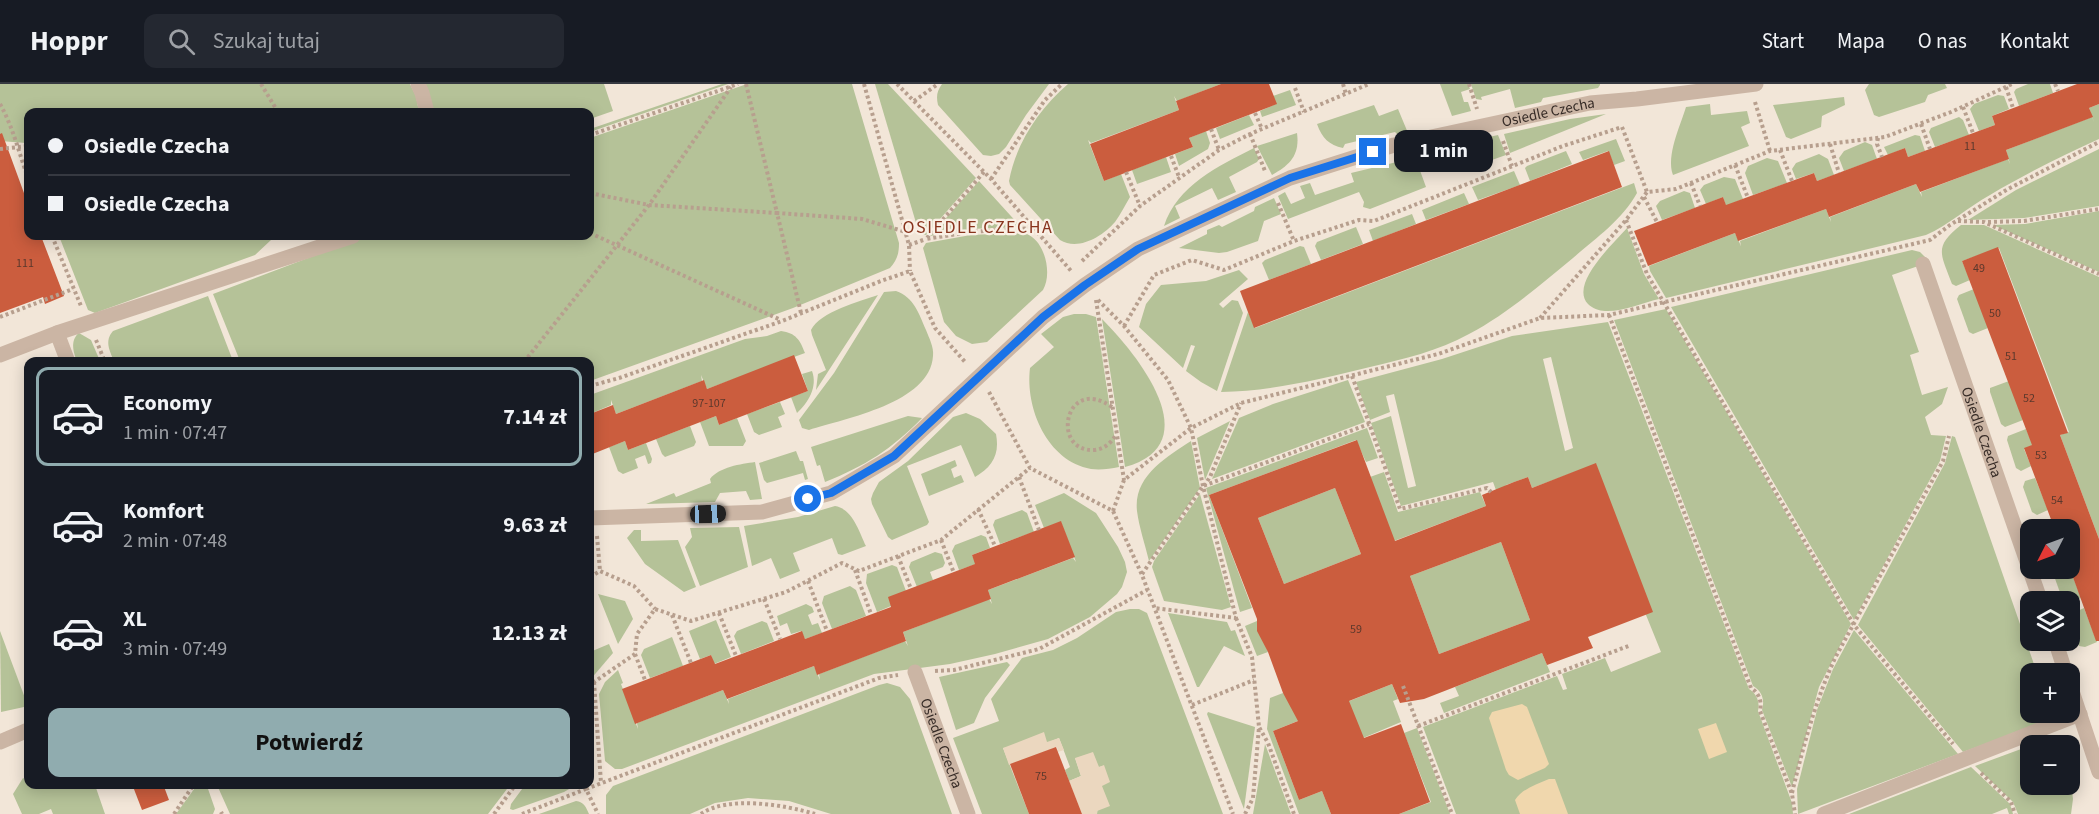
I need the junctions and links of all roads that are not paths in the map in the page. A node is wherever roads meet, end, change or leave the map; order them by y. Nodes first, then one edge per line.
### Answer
1 (418, 84) edge
2 (1756, 84) edge
3 (1750, 85) edge
4 (426, 108) edge
5 (341, 240) edge
6 (1923, 264) dead end
7 (57, 333) junction
8 (0, 355) edge
9 (66, 357) edge
10 (594, 518) edge
11 (2037, 591) edge
12 (915, 672) road end
13 (2080, 714) edge
14 (2057, 723) edge
15 (24, 732) edge
16 (0, 742) edge
17 (2099, 772) edge
18 (968, 814) edge
19 (1824, 814) edge

1 - 4 street
2 - 3 street, Osiedle Czecha
3 - 10 street, Osiedle Czecha
5 - 7 street
6 - 11 street, Osiedle Czecha
7 - 8 street
7 - 9 street
12 - 18 street, Osiedle Czecha
13 - 17 street
14 - 19 street
15 - 16 street

